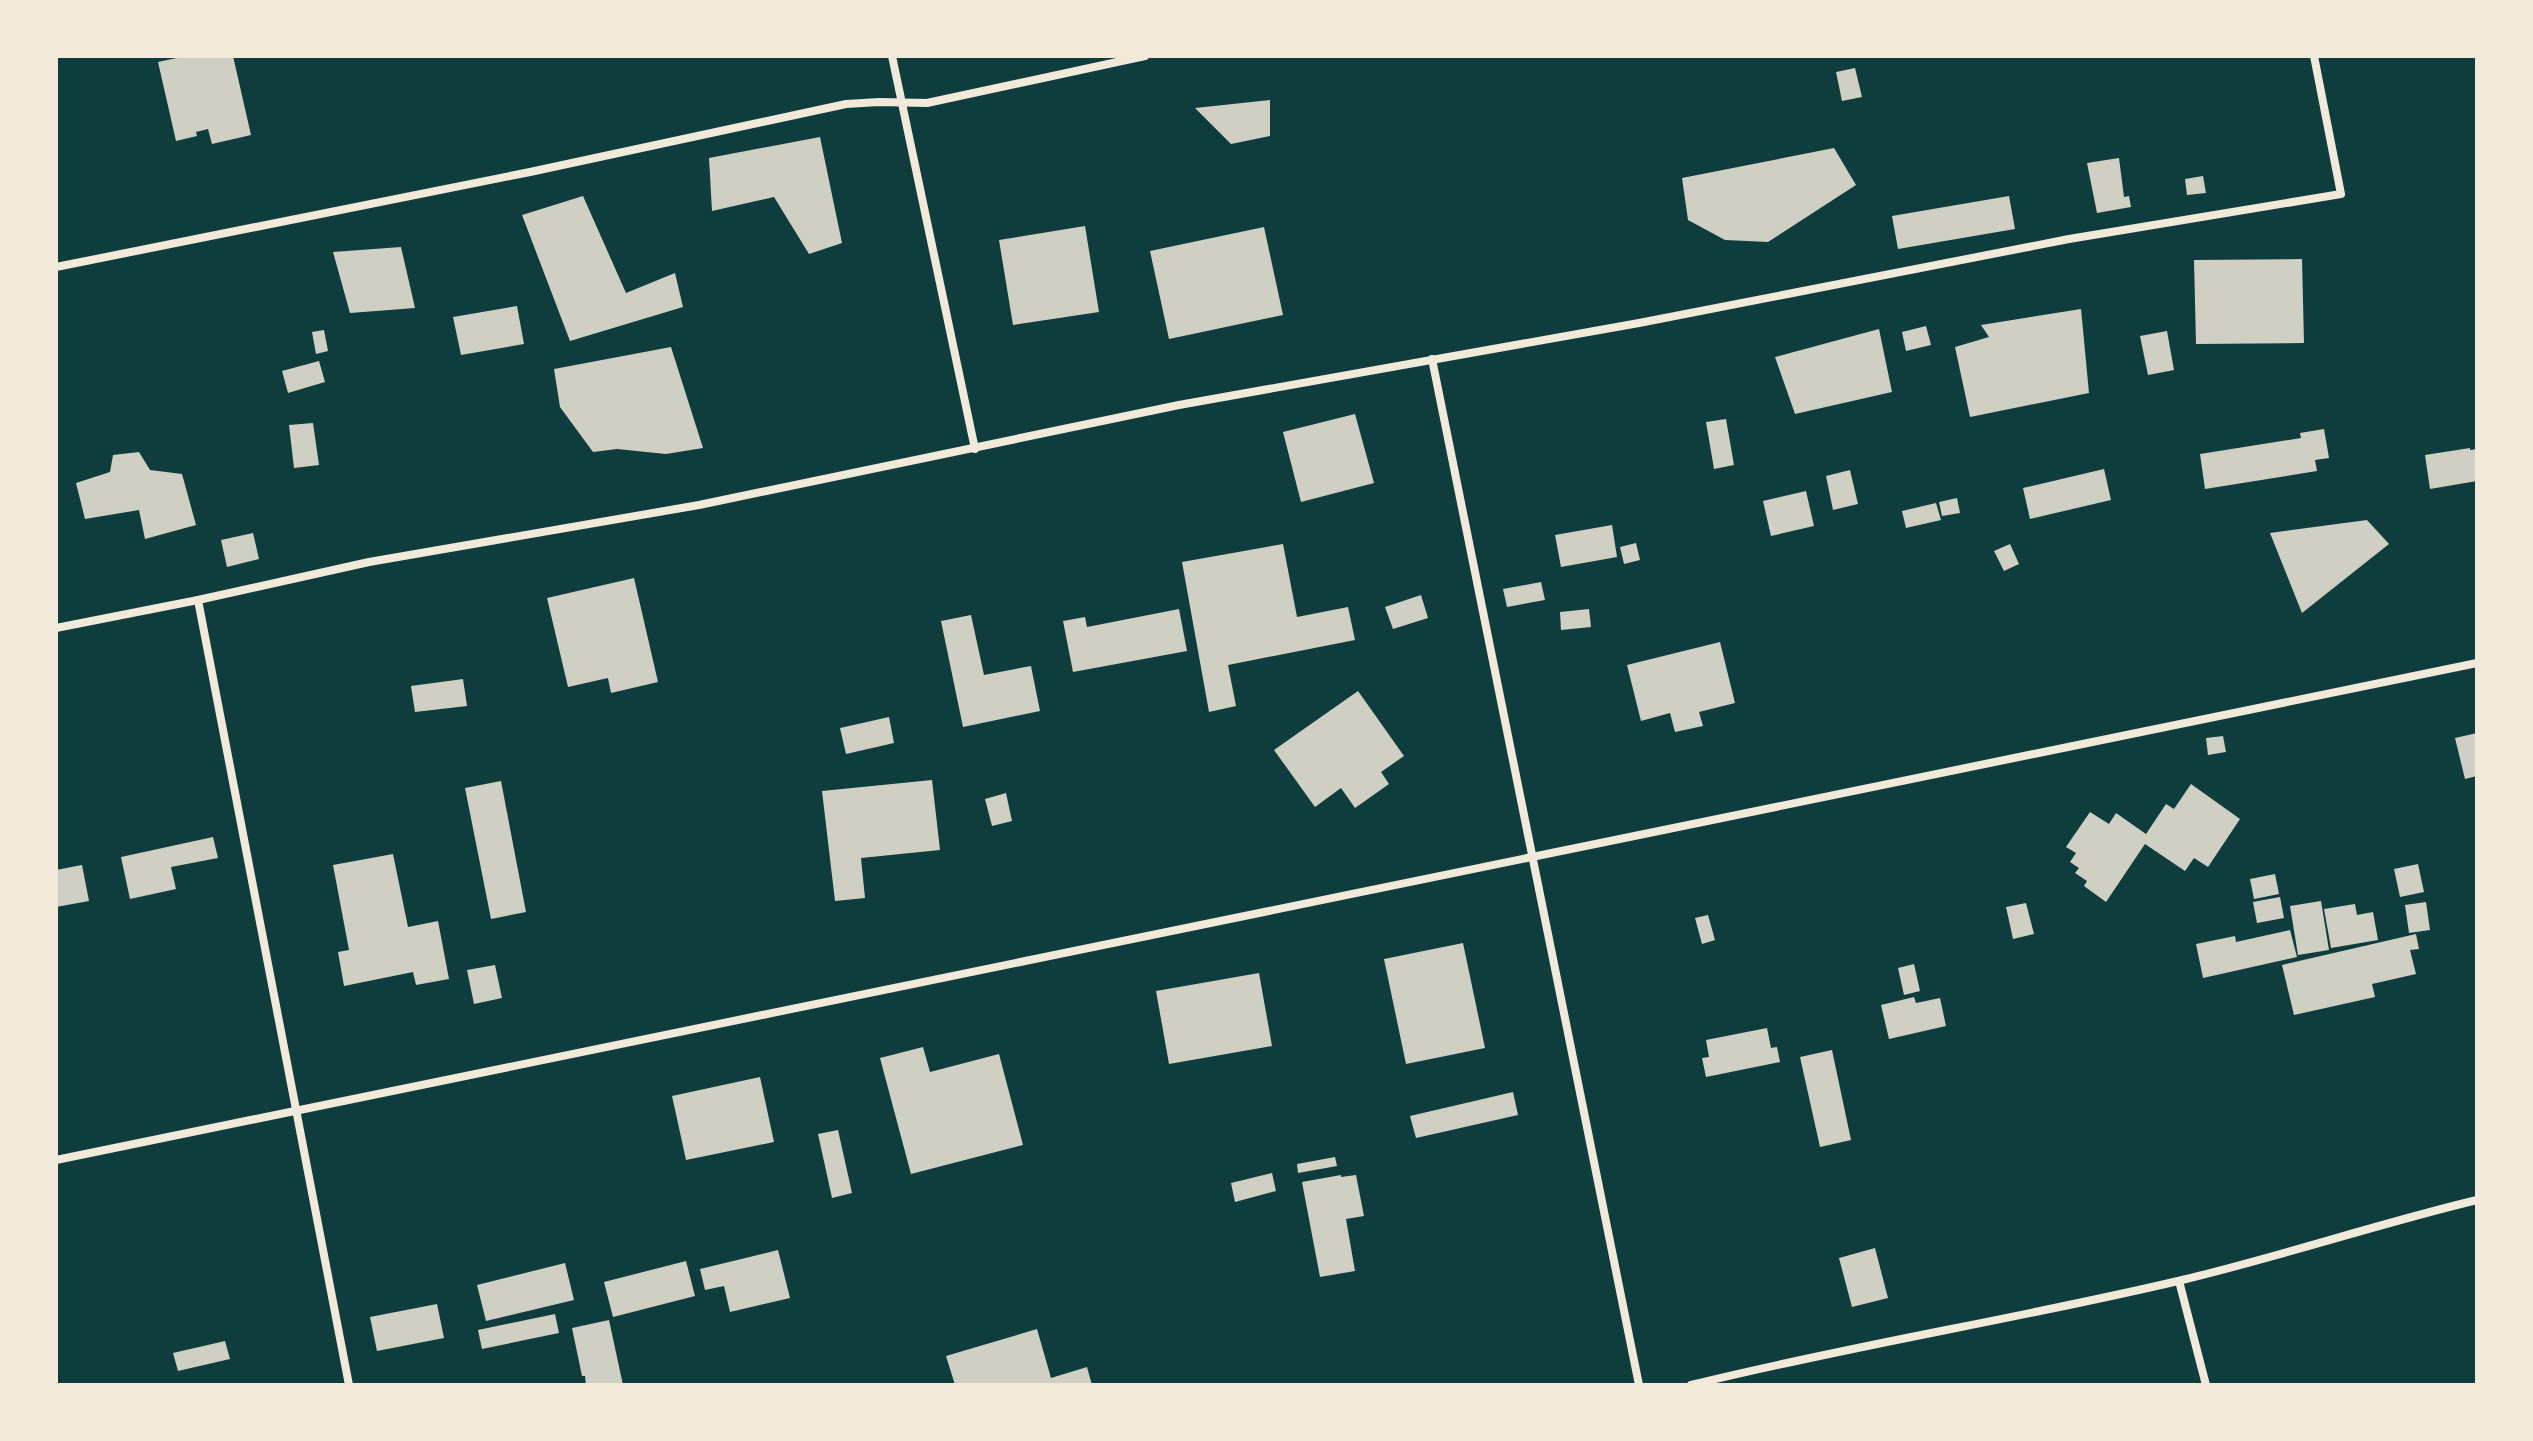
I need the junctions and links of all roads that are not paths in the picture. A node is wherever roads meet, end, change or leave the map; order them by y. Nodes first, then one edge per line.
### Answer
1 (892, 56) edge
2 (1145, 56) edge
3 (2314, 56) edge
4 (900, 102) junction
5 (56, 267) edge
6 (1432, 359) junction
7 (975, 449) junction
8 (198, 600) junction
9 (56, 628) edge
10 (2477, 663) edge
11 (1533, 857) junction
12 (296, 1111) junction
13 (56, 1160) edge
14 (2477, 1200) edge
15 (2179, 1281) junction
16 (349, 1385) edge
17 (1639, 1385) edge
18 (1691, 1385) edge
19 (2206, 1385) edge

1 - 4 street
2 - 4 street
3 - 6 street
4 - 5 street
4 - 7 street
6 - 7 street
6 - 11 street
7 - 8 street
8 - 9 street
8 - 12 street
10 - 11 street
11 - 12 street
11 - 17 street
12 - 13 street
12 - 16 street
14 - 15 street
15 - 18 street
15 - 19 street

